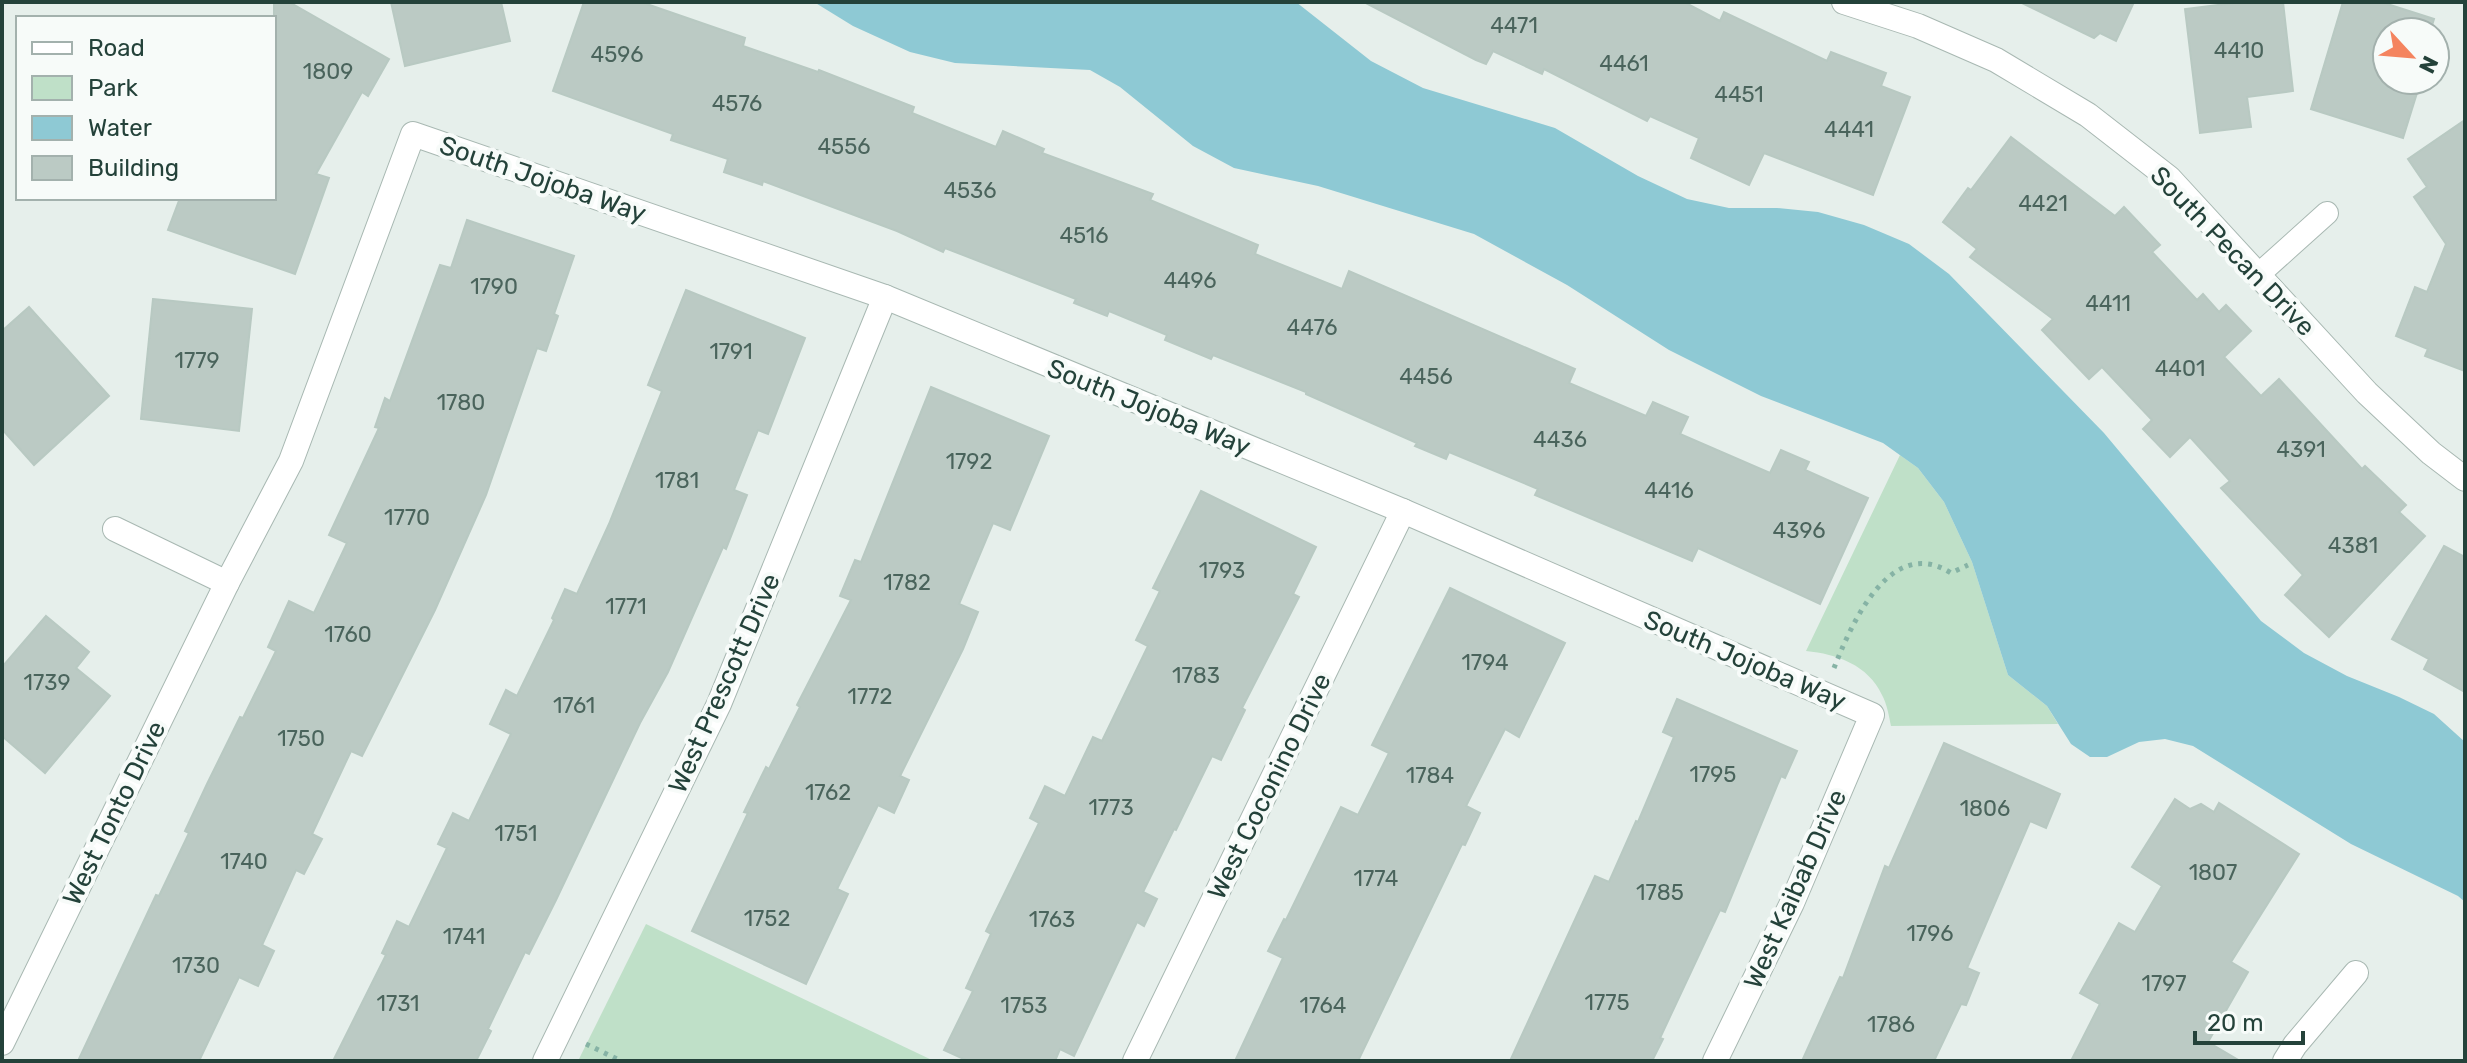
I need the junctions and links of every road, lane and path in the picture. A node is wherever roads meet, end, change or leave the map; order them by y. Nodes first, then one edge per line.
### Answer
1 (1844, 2) edge
2 (413, 134) joint
3 (2327, 213) dead end
4 (2258, 275) junction
5 (885, 297) junction
6 (2465, 479) edge
7 (1403, 511) junction
8 (115, 529) dead end
9 (1968, 565) dead end
10 (227, 583) junction
11 (1824, 694) junction
12 (1872, 715) joint
13 (2356, 973) dead end
14 (559, 1032) junction
15 (2, 1043) edge
16 (545, 1061) edge
17 (621, 1061) edge
18 (1135, 1061) edge
19 (1715, 1061) edge
20 (2285, 1061) edge

1 - 4 street, South Pecan Drive
2 - 5 street, South Jojoba Way
2 - 10 street, West Tonto Drive
3 - 4 lane
4 - 6 street, South Pecan Drive
5 - 7 street, South Jojoba Way
5 - 14 street, West Prescott Drive
7 - 11 street, South Jojoba Way
7 - 18 street, West Coconino Drive
8 - 10 street
9 - 11 path
10 - 15 street, West Tonto Drive
11 - 12 street, South Jojoba Way
12 - 19 street, West Kaibab Drive
13 - 20 street
14 - 16 street, West Prescott Drive
14 - 17 path

